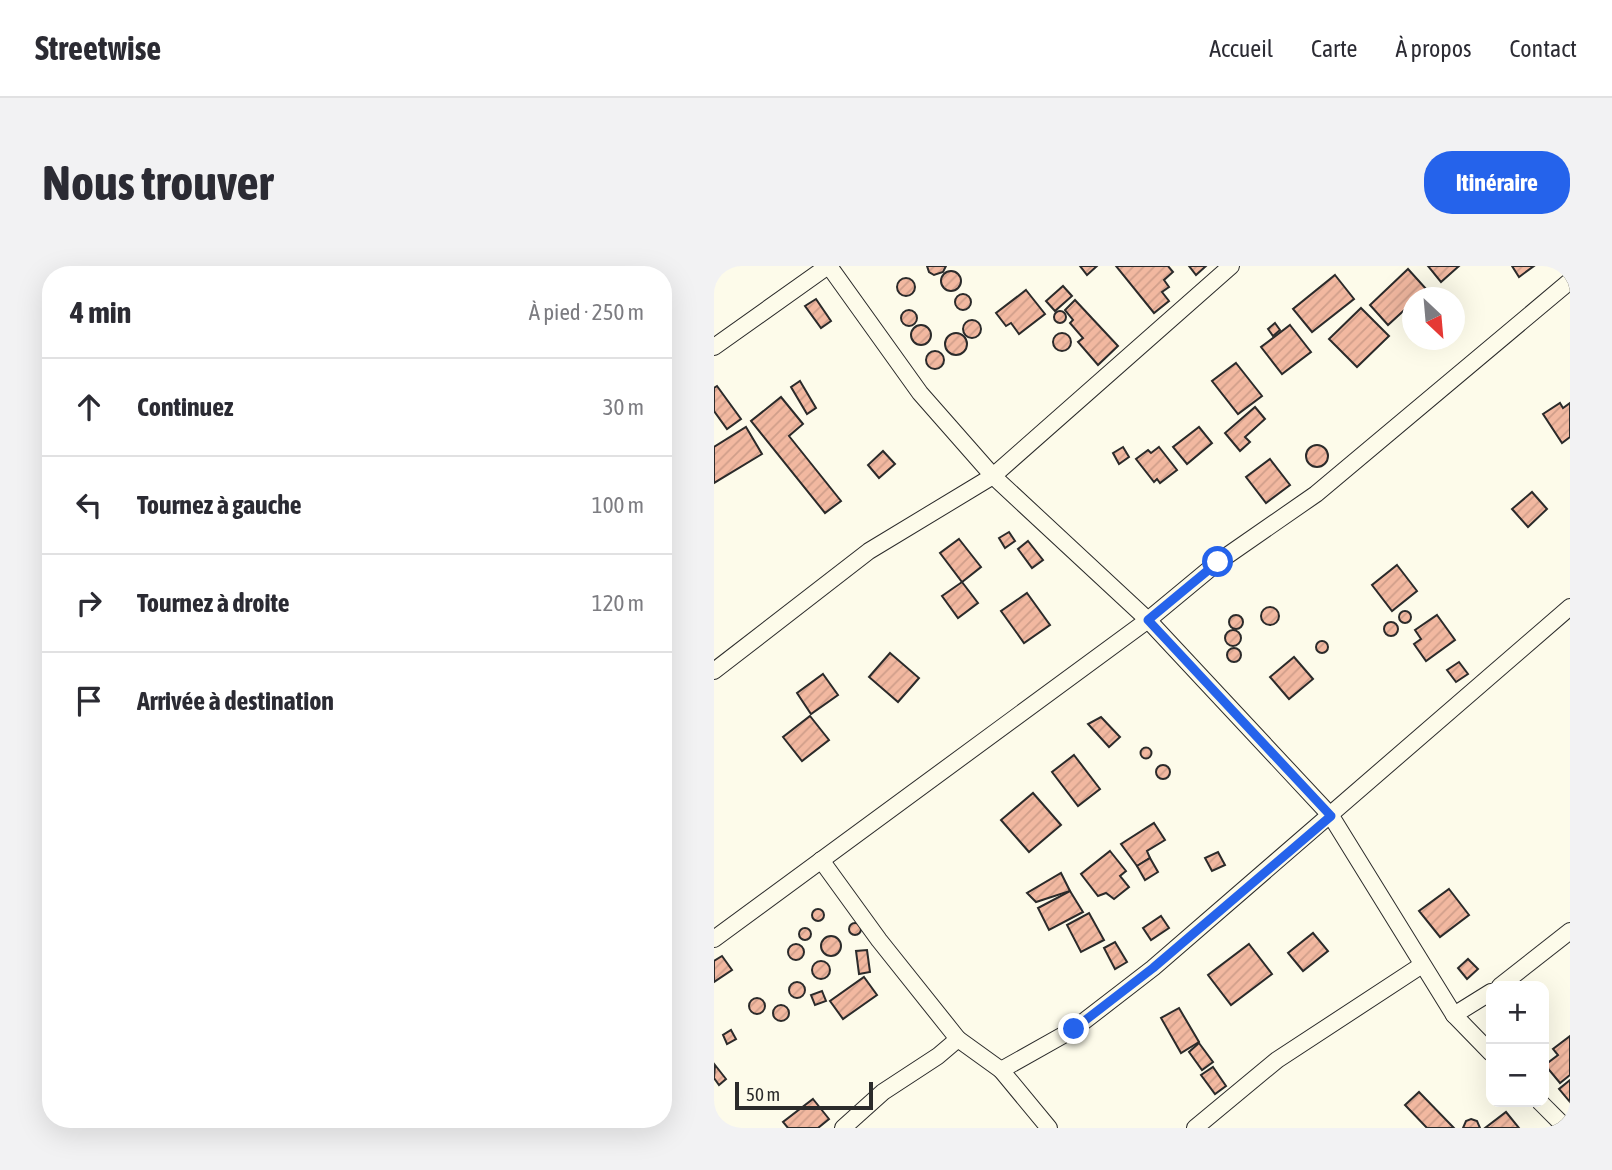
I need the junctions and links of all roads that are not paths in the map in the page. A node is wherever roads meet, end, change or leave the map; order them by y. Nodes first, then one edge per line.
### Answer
1 (829, 266) edge
2 (1231, 266) edge
3 (1570, 281) edge
4 (714, 347) edge
5 (993, 475) junction
6 (1570, 607) edge
7 (1148, 620) junction
8 (714, 671) edge
9 (1331, 816) junction
10 (821, 860) junction
11 (1570, 931) edge
12 (714, 939) edge
13 (1422, 965) junction
14 (1506, 981) edge
15 (1486, 995) edge
16 (1454, 1016) junction
17 (958, 1039) junction
18 (1486, 1048) edge
19 (1001, 1070) junction
20 (1545, 1107) edge
21 (843, 1128) edge
22 (1049, 1128) edge
23 (1195, 1128) edge
24 (1566, 1128) edge

1 - 4 street
1 - 5 street
2 - 5 street
3 - 7 street
5 - 7 street
5 - 8 street
6 - 9 street
7 - 9 street
7 - 10 street
9 - 13 street
9 - 19 street
10 - 12 street
10 - 17 street
11 - 14 street
13 - 16 street
13 - 23 street
15 - 16 street
16 - 18 street
17 - 19 street
17 - 21 street
19 - 22 street
20 - 24 street

